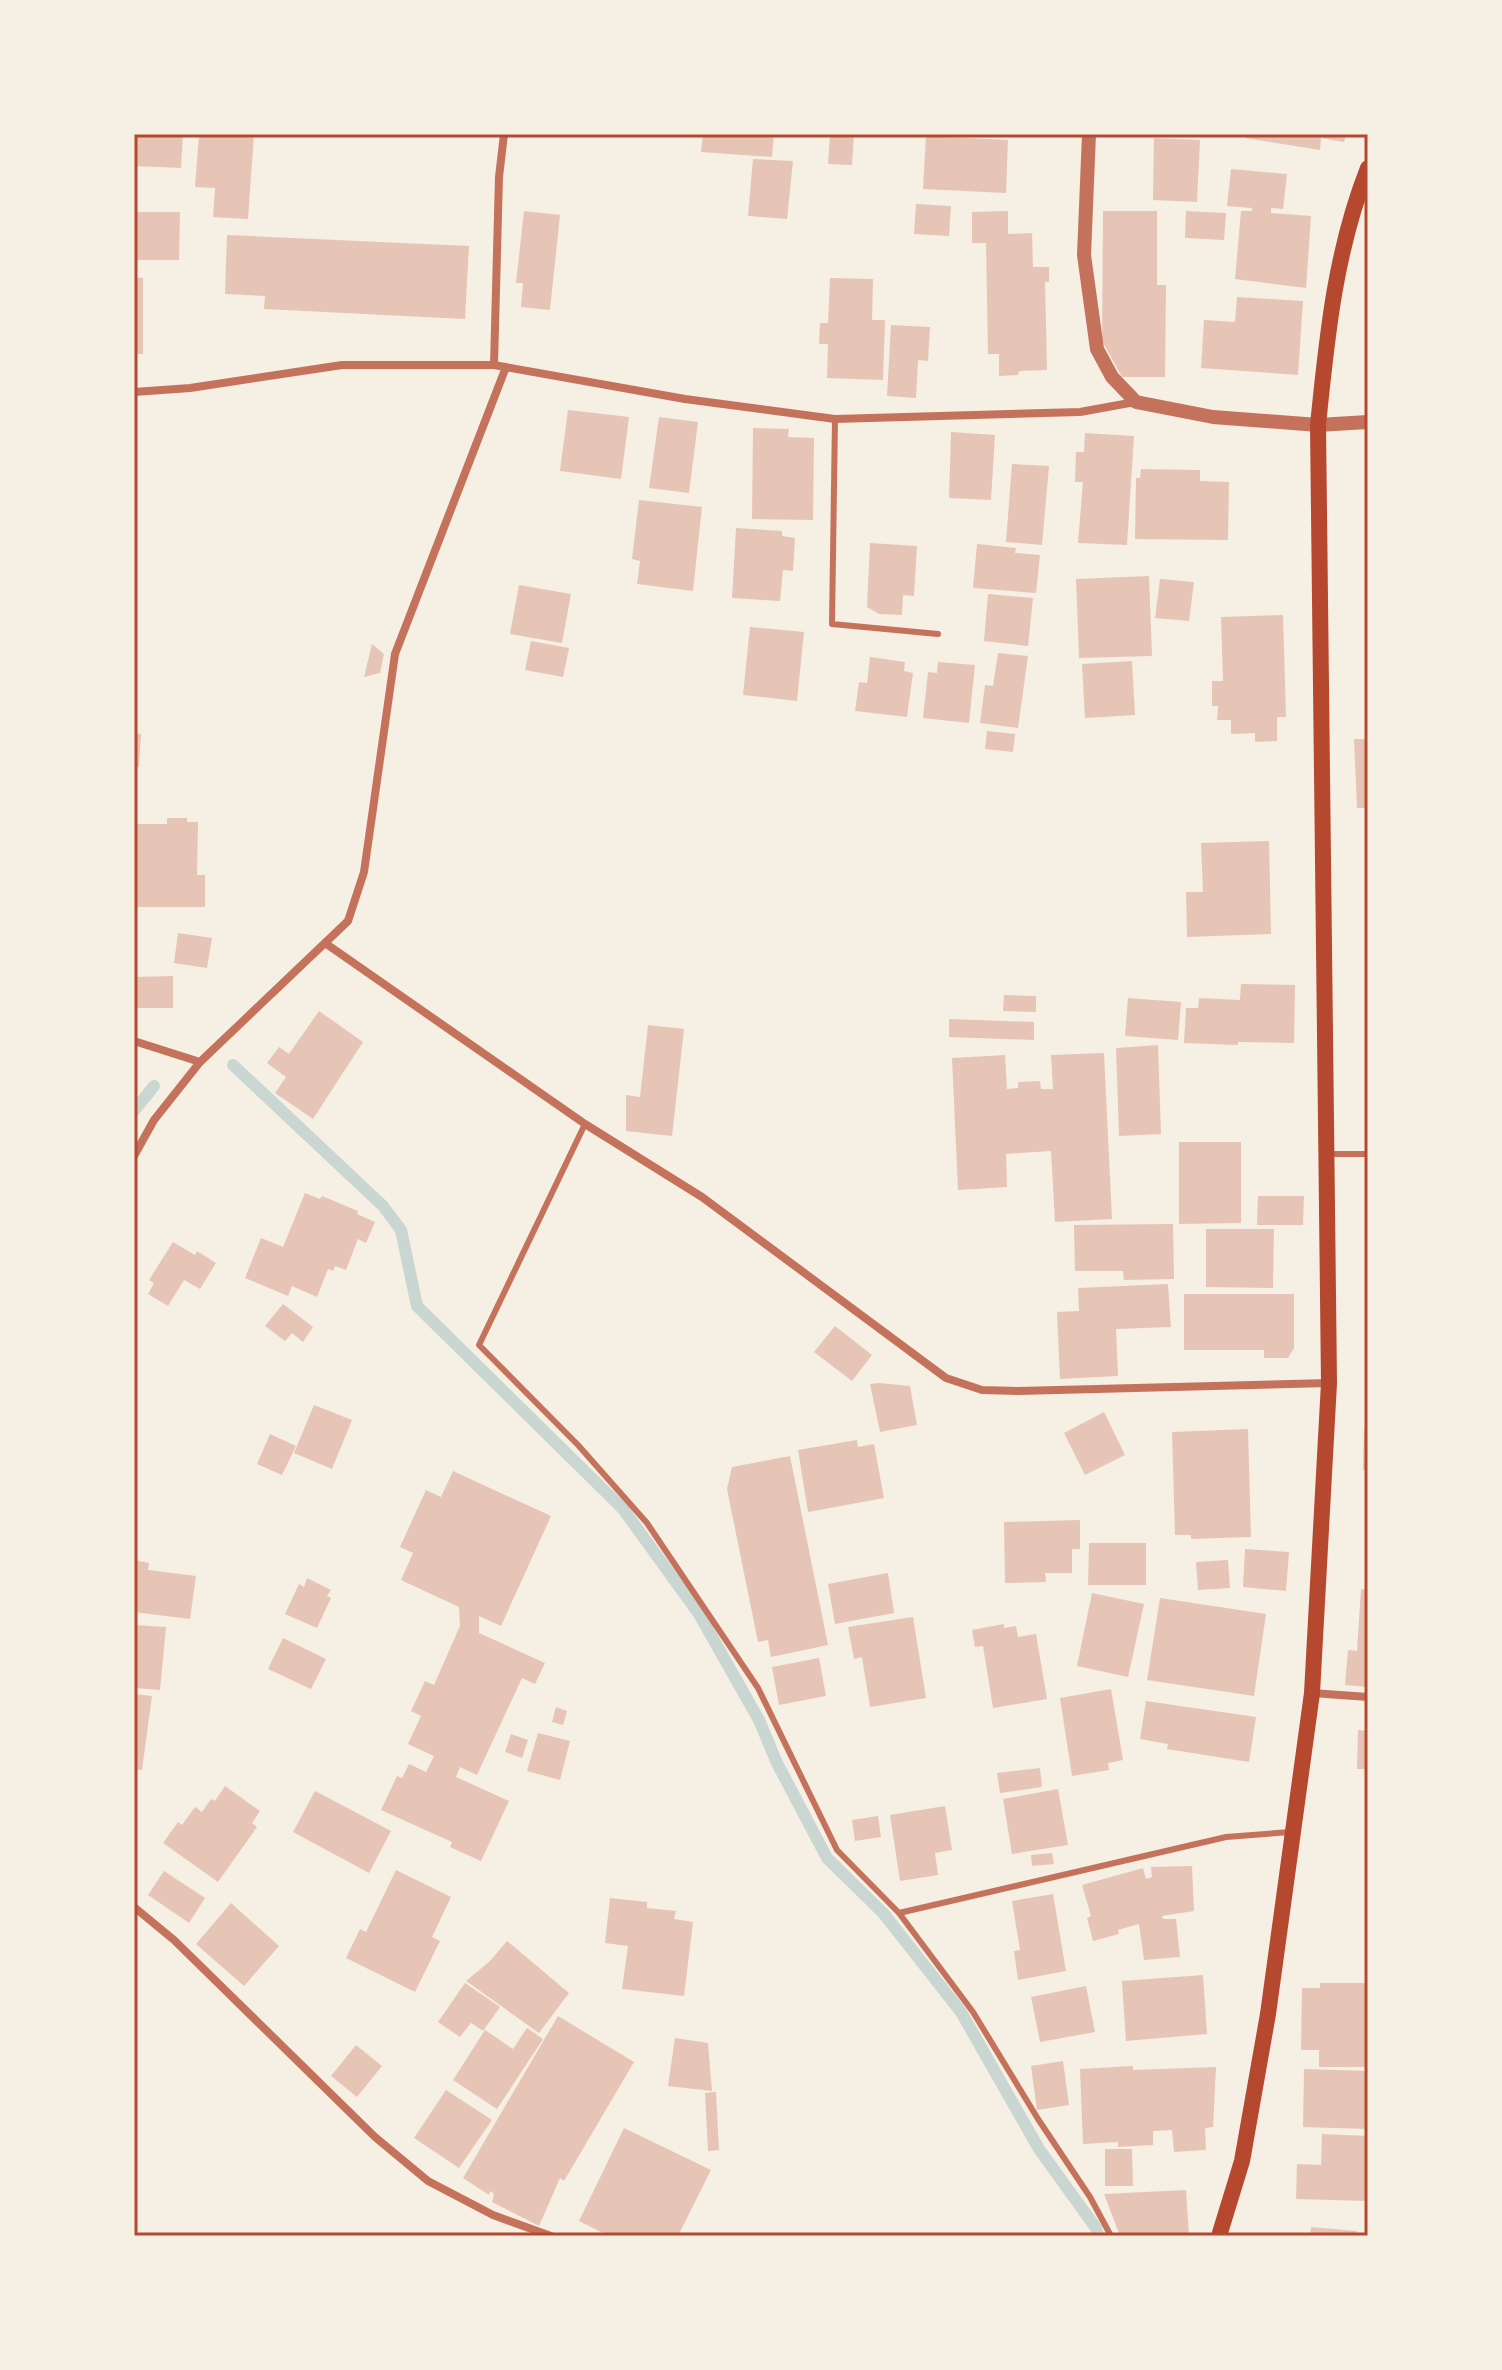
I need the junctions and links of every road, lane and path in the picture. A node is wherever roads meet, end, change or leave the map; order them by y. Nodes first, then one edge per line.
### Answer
1 (504, 134) edge
2 (1089, 134) edge
3 (1368, 168) edge
4 (494, 365) junction
5 (506, 367) junction
6 (134, 392) edge
7 (1136, 402) junction
8 (835, 419) junction
9 (1368, 422) edge
10 (1318, 425) junction
11 (938, 634) dead end
12 (325, 943) junction
13 (134, 1041) edge
14 (200, 1062) junction
15 (585, 1124) junction
16 (1325, 1154) junction
17 (1368, 1154) edge
18 (134, 1156) edge
19 (1329, 1383) junction
20 (1312, 1693) junction
21 (1368, 1697) edge
22 (1295, 1831) junction
23 (134, 1907) edge
24 (899, 1913) junction
25 (551, 2236) edge
26 (1111, 2236) edge
27 (1219, 2236) edge

1 - 4 street
2 - 7 street
3 - 10 main road
4 - 5 street
4 - 6 street
5 - 8 street
5 - 12 street
7 - 8 street
7 - 10 street
8 - 11 lane
9 - 10 street
10 - 16 main road
12 - 14 street
12 - 15 street
13 - 14 street
14 - 18 street
15 - 19 street
15 - 24 lane
16 - 17 lane
16 - 19 main road
19 - 20 main road
20 - 21 street
20 - 22 main road
22 - 24 lane
22 - 27 main road
23 - 25 street
24 - 26 lane

